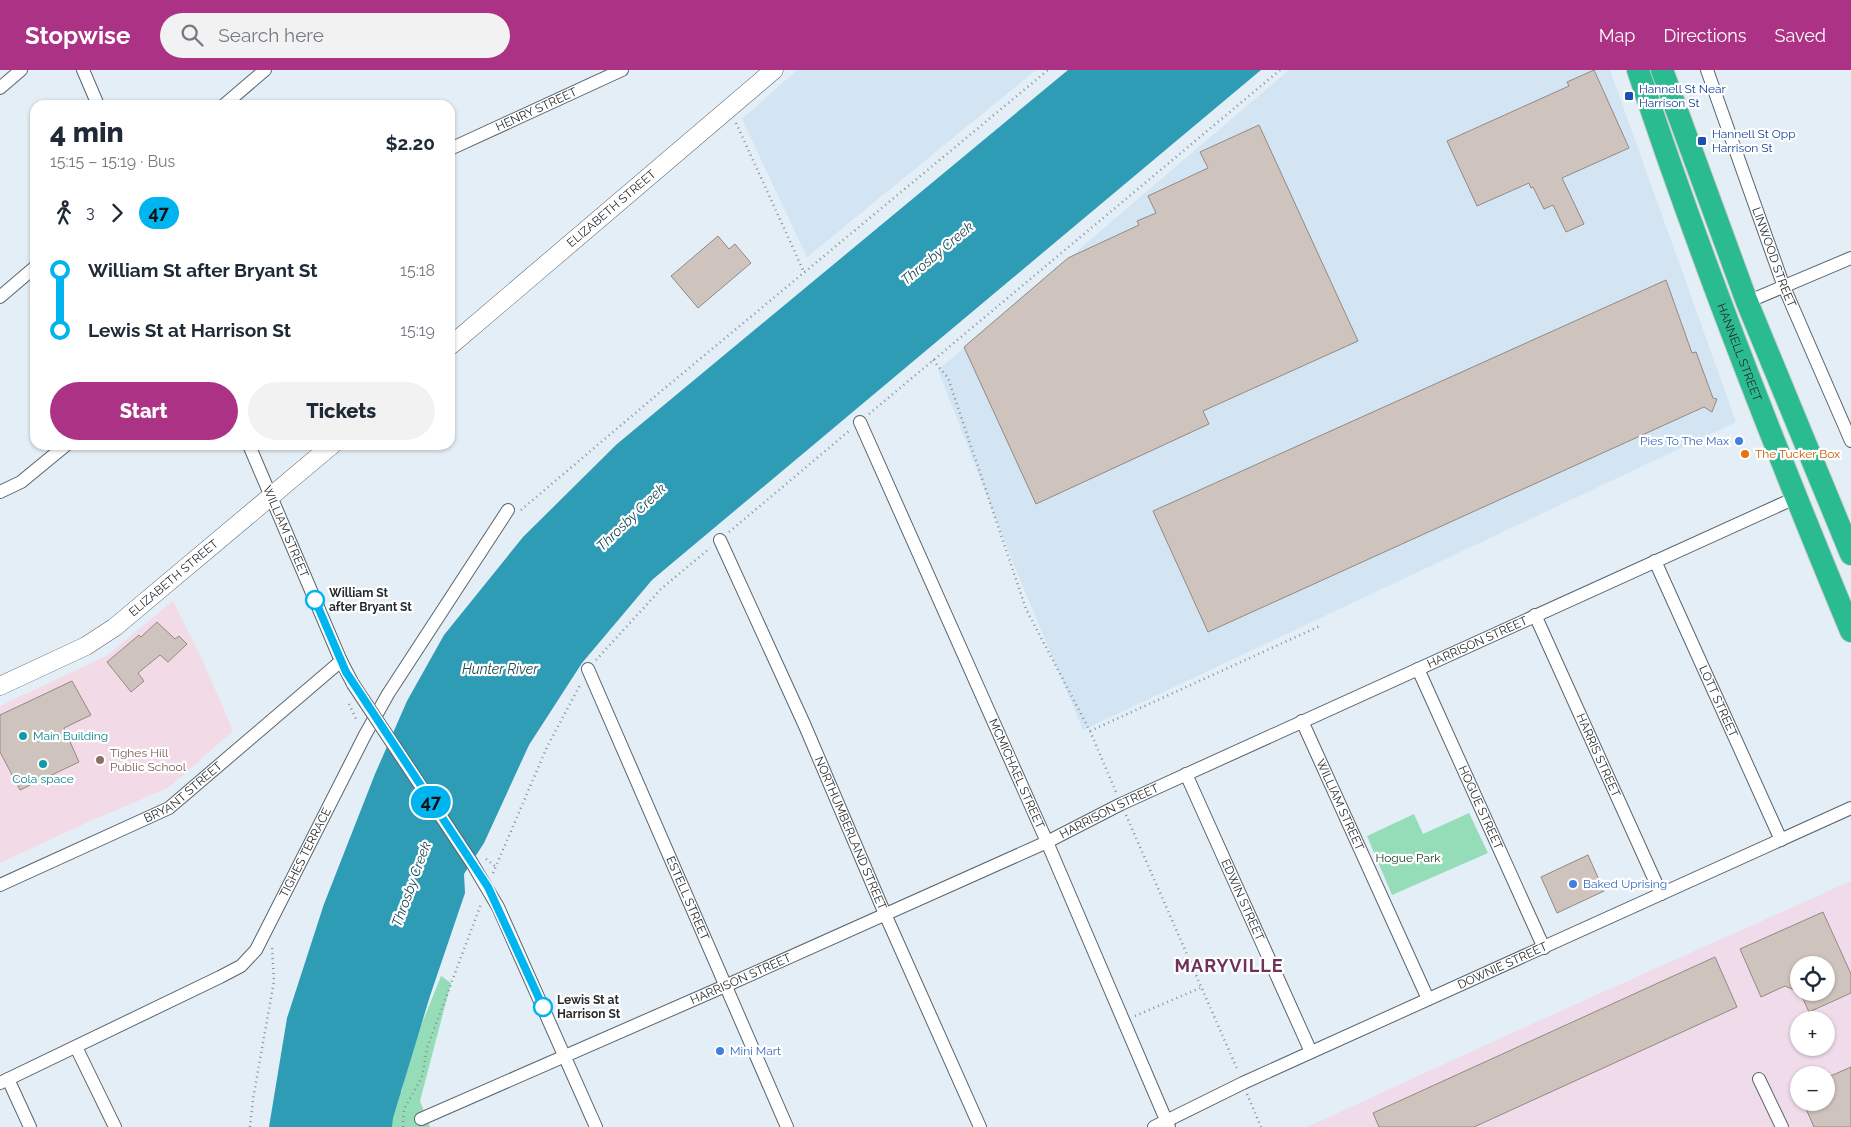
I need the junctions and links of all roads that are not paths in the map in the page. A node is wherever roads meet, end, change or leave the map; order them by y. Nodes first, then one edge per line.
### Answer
1 (21, 70) edge
2 (83, 70) edge
3 (265, 70) edge
4 (622, 70) edge
5 (774, 70) edge
6 (1638, 70) edge
7 (1662, 70) edge
8 (1707, 70) edge
9 (0, 88) edge
10 (96, 100) edge
11 (230, 100) edge
12 (455, 147) edge
13 (1851, 258) edge
14 (30, 271) edge
15 (1784, 287) junction
16 (0, 297) edge
17 (1747, 302) junction
18 (455, 342) edge
19 (860, 422) dead end
20 (1851, 442) edge
21 (60, 450) edge
22 (251, 450) edge
23 (326, 450) edge
24 (0, 492) edge
25 (271, 496) junction
26 (1795, 498) junction
27 (505, 513) road end
28 (720, 540) dead end
29 (1851, 554) edge
30 (1655, 561) junction
31 (1535, 615) junction
32 (1851, 631) edge
33 (343, 667) junction
34 (588, 669) dead end
35 (1418, 669) junction
36 (0, 686) edge
37 (1302, 720) junction
38 (1186, 774) junction
39 (1851, 808) edge
40 (1781, 840) junction
41 (1047, 842) junction
42 (0, 884) edge
43 (1661, 894) junction
44 (885, 914) junction
45 (1544, 948) junction
46 (725, 986) junction
47 (1428, 999) junction
48 (76, 1046) junction
49 (1311, 1052) junction
50 (565, 1056) junction
51 (1759, 1079) dead end
52 (4, 1081) edge
53 (421, 1119) dead end
54 (1168, 1124) edge
55 (30, 1127) edge
56 (115, 1127) edge
57 (596, 1127) edge
58 (787, 1127) edge
59 (980, 1127) edge
60 (1154, 1127) edge
61 (1782, 1127) edge

1 - 9 street
2 - 10 street
3 - 11 street
4 - 12 street, HENRY STREET
5 - 18 main road, ELIZABETH STREET
6 - 26 highway, HANNELL STREET
7 - 17 highway, HANNELL STREET
8 - 15 street, LINWOOD STREET
13 - 15 street
14 - 16 street
15 - 17 street
15 - 20 street, LINWOOD STREET
17 - 29 highway, HANNELL STREET
19 - 41 street, MCMICHAEL STREET
21 - 24 street
22 - 25 street, WILLIAM STREET
23 - 25 main road, ELIZABETH STREET
25 - 33 street, WILLIAM STREET
25 - 36 main road, ELIZABETH STREET
26 - 30 street, HARRISON STREET
26 - 32 highway, HANNELL STREET
27 - 48 street, TIGHES TERRACE
28 - 44 street, NORTHUMBERLAND STREET
30 - 31 street, HARRISON STREET
30 - 40 street, LOTT STREET
31 - 35 street, HARRISON STREET
31 - 43 street, HARRIS STREET
33 - 42 street, BRYANT STREET
33 - 50 street, WILLIAM STREET, bridge
34 - 46 street, ESTELL STREET
35 - 37 street, HARRISON STREET
35 - 45 street, HOGUE STREET
37 - 38 street, HARRISON STREET
37 - 47 street, WILLIAM STREET
38 - 41 street, HARRISON STREET
38 - 49 street, EDWIN STREET
39 - 40 street, DOWNIE STREET
40 - 43 street, DOWNIE STREET
41 - 44 street, HARRISON STREET
41 - 54 street, MCMICHAEL STREET
43 - 45 street, DOWNIE STREET
44 - 46 street, HARRISON STREET
44 - 59 street, NORTHUMBERLAND STREET
45 - 47 street, DOWNIE STREET
46 - 50 street, HARRISON STREET
46 - 58 street, ESTELL STREET
47 - 49 street, DOWNIE STREET
48 - 52 street, TIGHES TERRACE
48 - 56 street
49 - 54 street, DOWNIE STREET
50 - 53 street, HARRISON STREET
50 - 57 street, WILLIAM STREET
51 - 61 street
52 - 55 street
54 - 60 street, DOWNIE STREET

